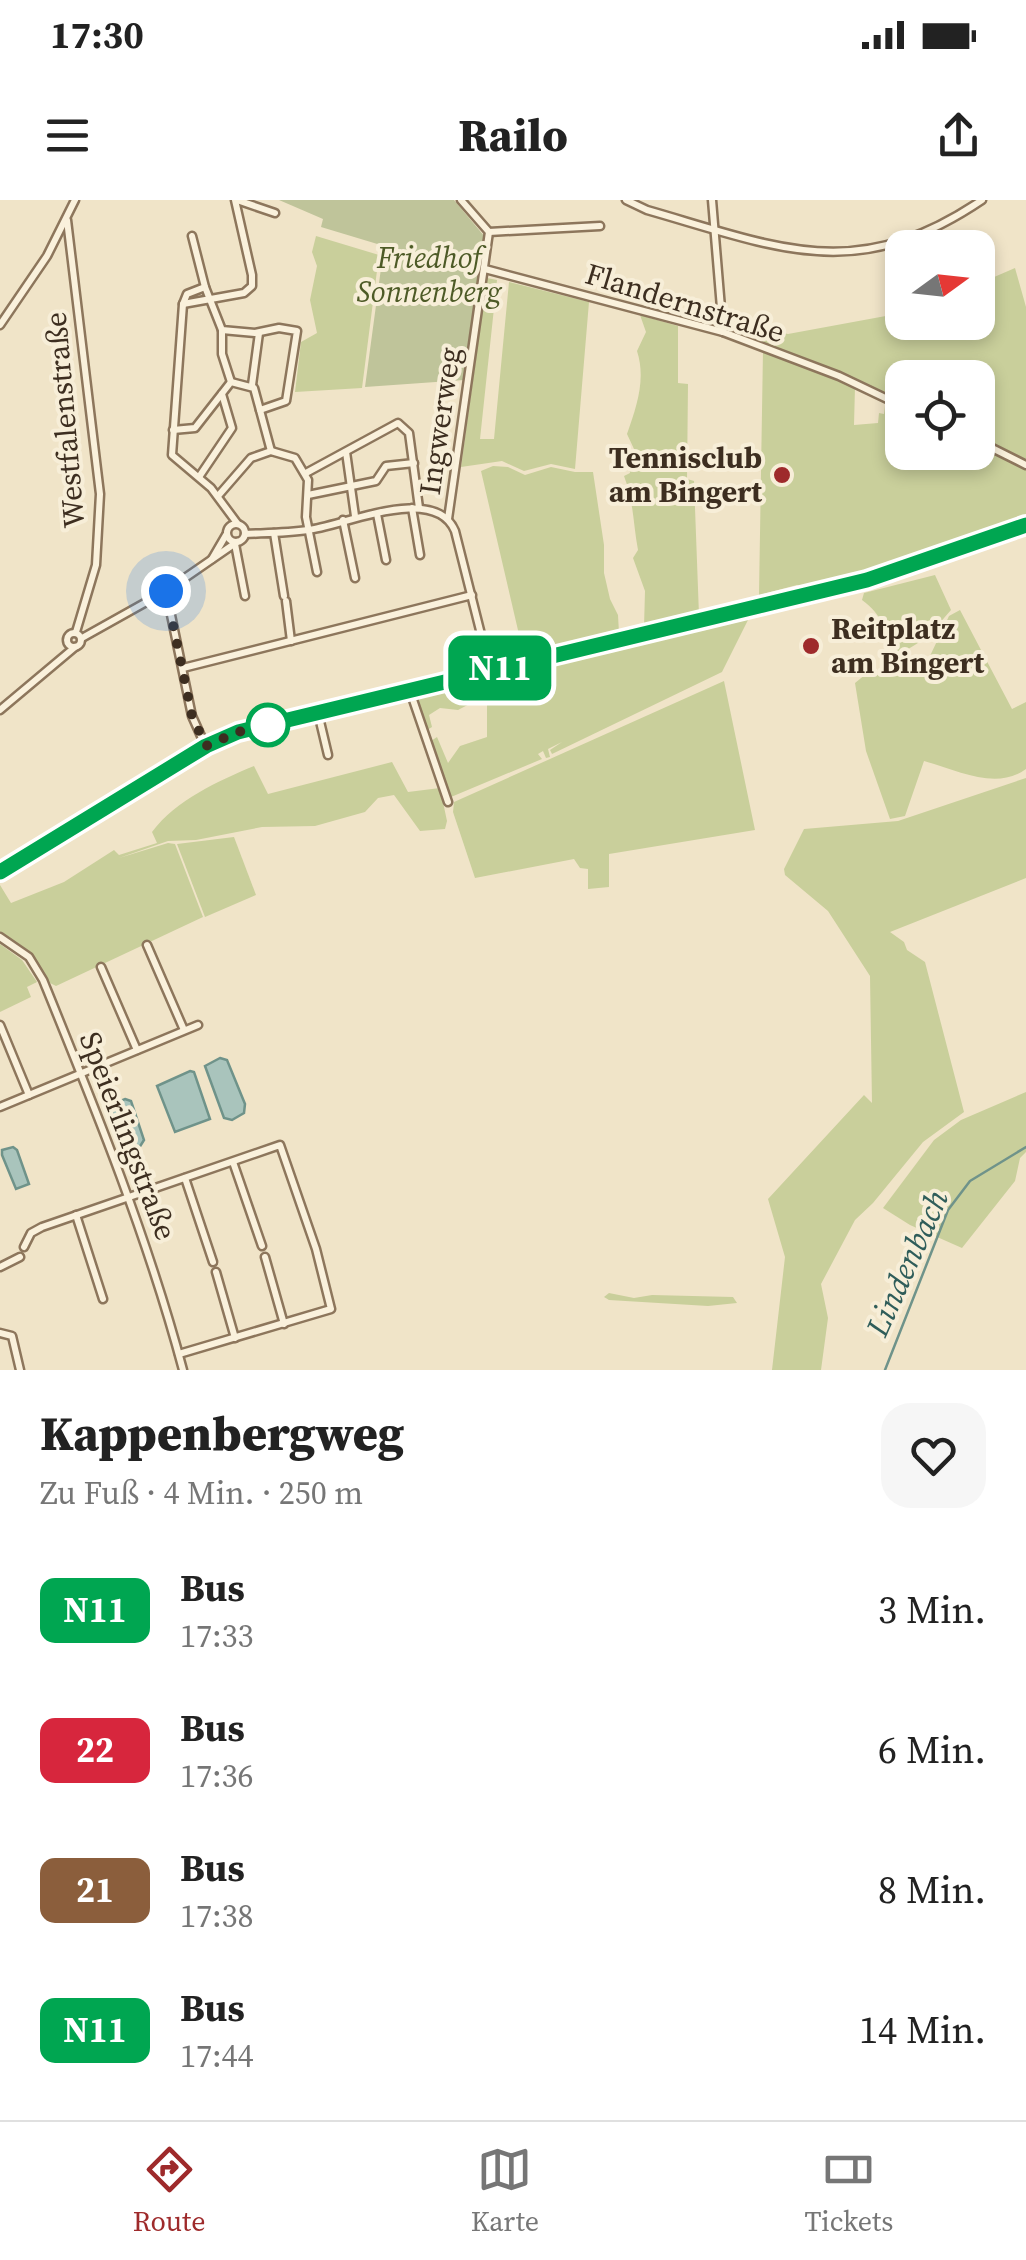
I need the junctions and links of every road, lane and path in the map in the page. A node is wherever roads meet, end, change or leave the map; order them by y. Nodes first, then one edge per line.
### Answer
1 (75, 200) edge
2 (236, 200) edge
3 (461, 200) edge
4 (626, 200) edge
5 (712, 200) edge
6 (982, 200) edge
7 (275, 213) dead end
8 (67, 220) junction
9 (600, 226) dead end
10 (716, 230) junction
11 (489, 232) junction
12 (192, 236) dead end
13 (55, 257) junction
14 (71, 260) junction
15 (485, 270) junction
16 (204, 287) junction
17 (210, 302) junction
18 (183, 304) junction
19 (0, 326) edge
20 (222, 330) junction
21 (260, 332) junction
22 (723, 332) junction
23 (232, 382) junction
24 (252, 386) junction
25 (222, 394) junction
26 (885, 398) edge
27 (260, 410) junction
28 (172, 430) junction
29 (995, 450) edge
30 (271, 451) junction
31 (346, 452) junction
32 (414, 462) junction
33 (1026, 465) edge
34 (306, 474) junction
35 (199, 477) junction
36 (350, 485) junction
37 (308, 495) junction
38 (218, 496) junction
39 (416, 508) junction
40 (377, 514) junction
41 (355, 516) junction
42 (448, 519) junction
43 (343, 520) junction
44 (237, 524) junction
45 (1026, 525) edge
46 (309, 530) junction
47 (226, 533) junction
48 (274, 533) junction
49 (245, 534) junction
50 (236, 543) junction
51 (420, 555) dead end
52 (212, 560) junction
53 (386, 560) dead end
54 (317, 572) dead end
55 (356, 578) dead end
56 (166, 591) junction
57 (472, 595) junction
58 (244, 596) dead end
59 (79, 635) junction
60 (67, 640) junction
61 (291, 641) junction
62 (75, 647) junction
63 (54, 662) junction
64 (183, 668) junction
65 (490, 670) junction
66 (410, 691) junction
67 (0, 710) edge
68 (318, 713) junction
69 (206, 746) junction
70 (328, 755) dead end
71 (448, 802) dead end
72 (0, 872) edge
73 (0, 938) edge
74 (147, 945) dead end
75 (101, 968) dead end
76 (198, 1024) dead end
77 (0, 1025) edge
78 (184, 1030) junction
79 (136, 1050) junction
80 (82, 1073) junction
81 (29, 1095) junction
82 (0, 1107) edge
83 (234, 1162) junction
84 (186, 1178) junction
85 (129, 1197) junction
86 (76, 1216) junction
87 (262, 1246) dead end
88 (24, 1247) dead end
89 (20, 1257) dead end
90 (265, 1257) dead end
91 (213, 1262) dead end
92 (0, 1267) edge
93 (216, 1272) dead end
94 (104, 1298) dead end
95 (284, 1324) junction
96 (0, 1333) edge
97 (235, 1338) junction
98 (179, 1354) junction
99 (20, 1370) edge
100 (183, 1370) edge

1 - 8 street
2 - 7 street
2 - 17 street
3 - 11 street
4 - 10 street
5 - 10 street
6 - 10 street
8 - 13 street
8 - 14 street, Westfalenstraße
9 - 11 street, Flandernstraße
10 - 22 street
11 - 15 street
12 - 16 street
13 - 14 street
13 - 19 street
14 - 59 street, Westfalenstraße
15 - 22 street, Flandernstraße
15 - 42 street, Ingwerweg
16 - 17 street
16 - 18 street
17 - 18 street
17 - 20 street
18 - 28 street
20 - 21 street
20 - 23 street
21 - 24 street
21 - 27 street
22 - 26 street, Flandernstraße
23 - 24 street
23 - 25 street
24 - 27 street
25 - 28 street
25 - 35 street
27 - 30 street
28 - 35 street
29 - 33 street
30 - 34 street
30 - 38 street
31 - 32 street
31 - 34 street
31 - 36 street
32 - 36 street
32 - 39 street
34 - 37 street
35 - 38 street
36 - 37 street
36 - 41 street
37 - 46 street
38 - 44 street
39 - 40 street
39 - 42 street
39 - 51 street
40 - 41 street
40 - 53 street
41 - 43 street
42 - 57 street
43 - 46 street
43 - 55 street
44 - 47 street
44 - 49 street
45 - 65 main road
46 - 48 street
46 - 54 street
47 - 50 street
47 - 52 street
48 - 49 street
48 - 61 street
49 - 50 street
50 - 52 street
50 - 58 street
52 - 56 street
56 - 59 street
56 - 64 street
57 - 61 street
57 - 65 street
59 - 60 street
59 - 62 street
60 - 62 street
60 - 63 street
61 - 64 street
62 - 63 street
63 - 67 street
64 - 69 street
65 - 66 main road
66 - 68 main road
66 - 71 street
68 - 69 main road
68 - 70 street
69 - 72 main road
73 - 80 street, Speierlingstraße
74 - 78 street
75 - 79 street
76 - 78 street
77 - 81 street
78 - 79 street
79 - 80 street
80 - 81 street
80 - 85 street, Speierlingstraße
81 - 82 street
83 - 84 street
83 - 87 street
83 - 95 street
84 - 85 street
84 - 91 street
85 - 86 street
85 - 98 street, Speierlingstraße
86 - 88 street
86 - 94 street
89 - 92 street
90 - 95 street
93 - 97 street
95 - 97 street
96 - 99 street
97 - 98 street
98 - 100 street, Speierlingstraße

